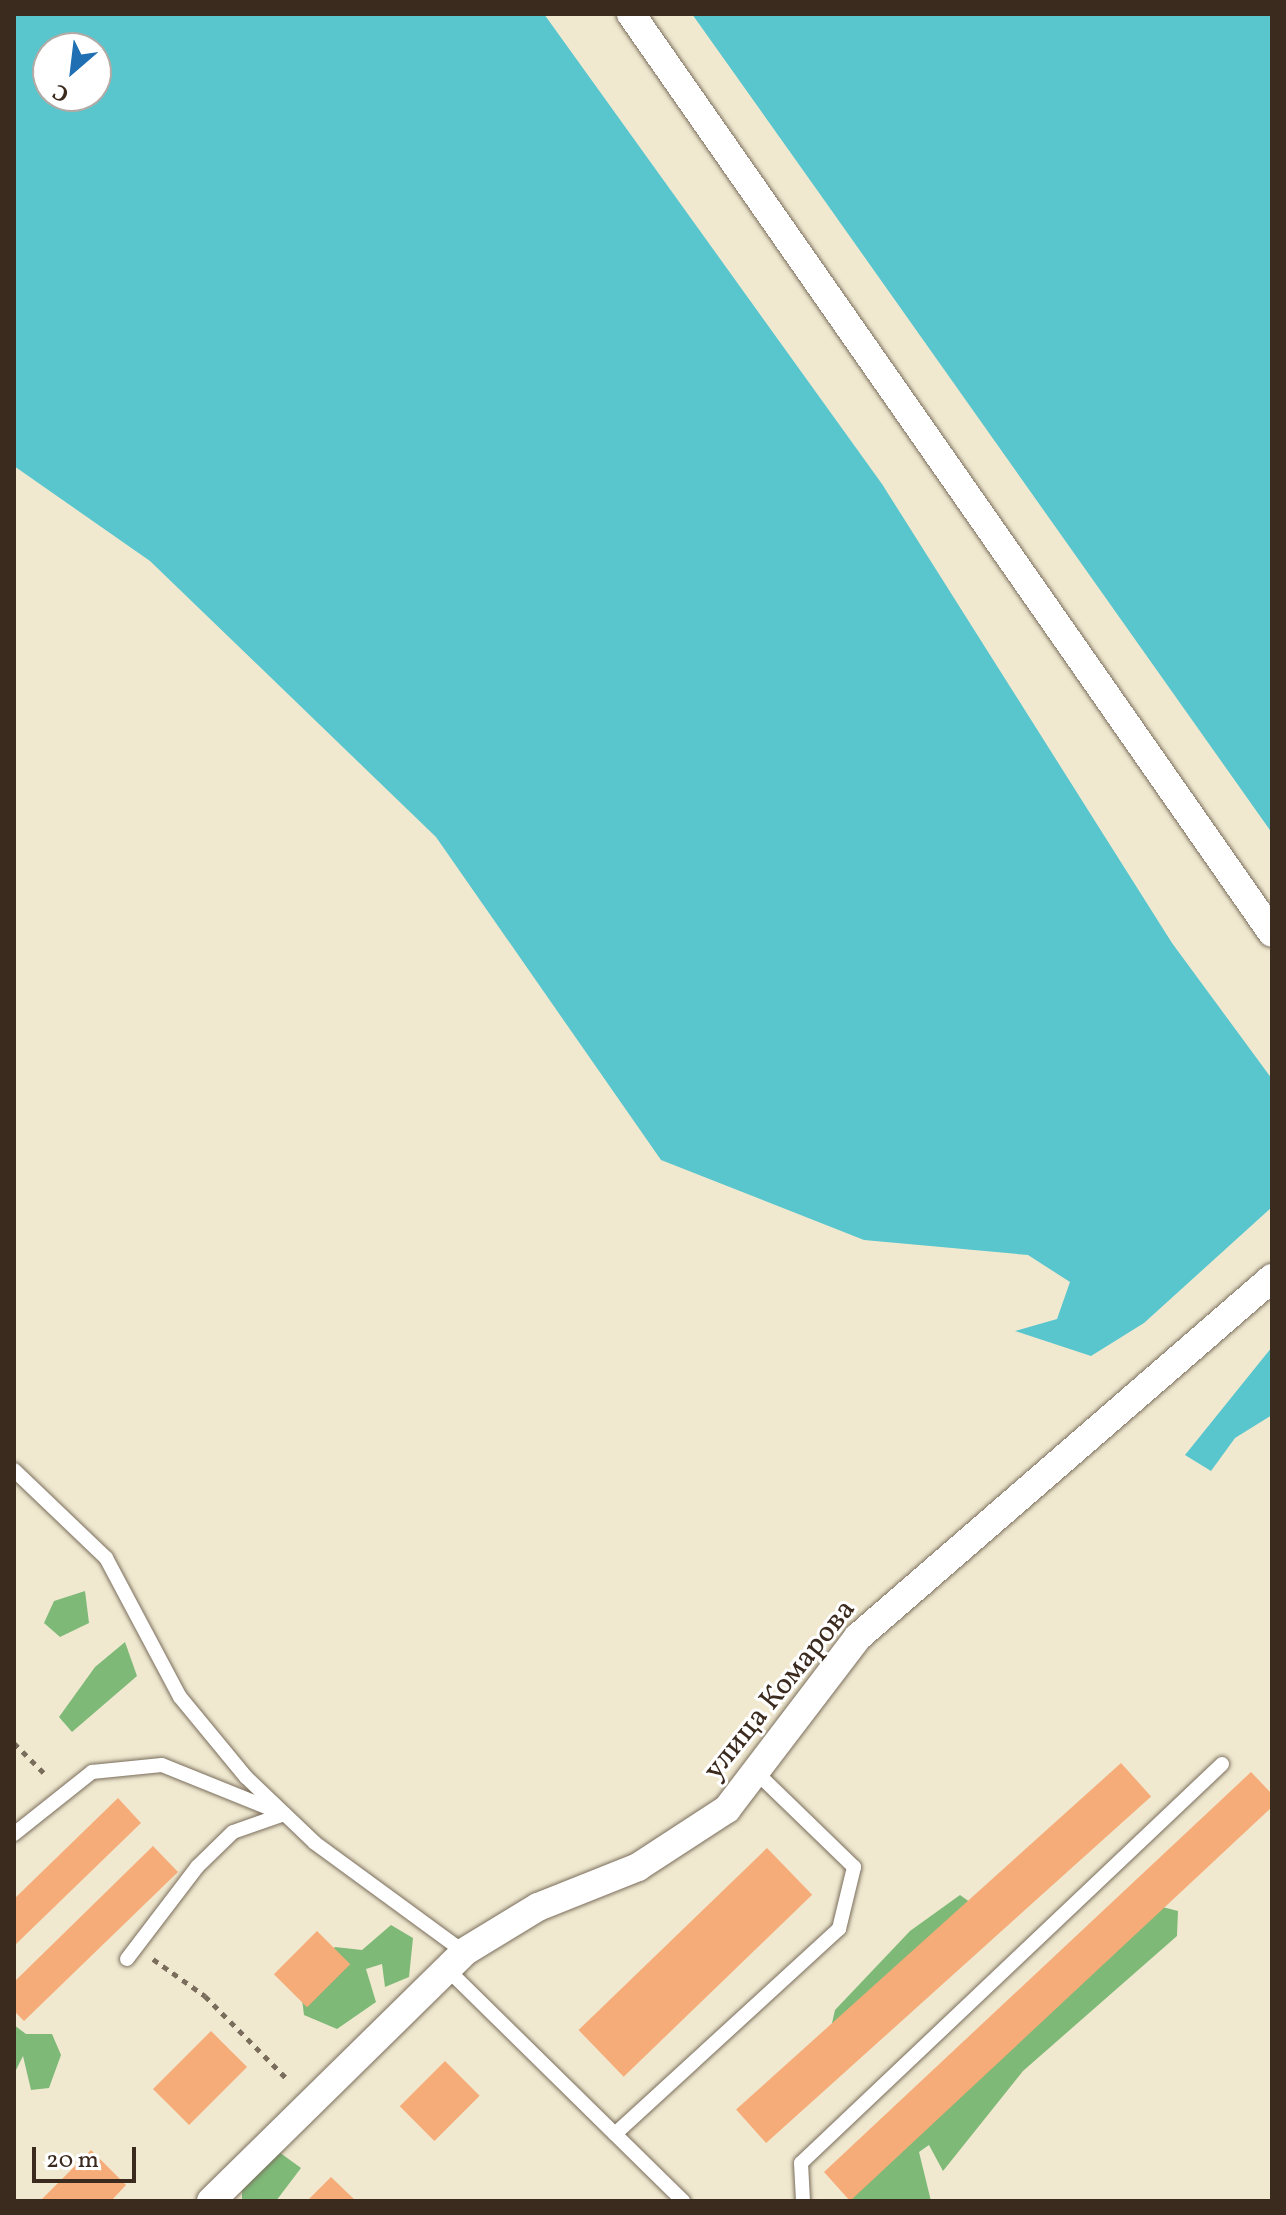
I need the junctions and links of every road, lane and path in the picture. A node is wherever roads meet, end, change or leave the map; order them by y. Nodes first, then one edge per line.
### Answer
1 (631, 14) edge
2 (1272, 933) edge
3 (1272, 1278) edge
4 (14, 1470) edge
5 (14, 1743) edge
6 (1222, 1764) dead end
7 (756, 1772) junction
8 (66, 1793) junction
9 (284, 1814) junction
10 (14, 1834) edge
11 (136, 1947) junction
12 (127, 1959) dead end
13 (456, 1961) junction
14 (313, 2105) junction
15 (615, 2134) junction
16 (211, 2201) edge
17 (683, 2201) edge
18 (803, 2201) edge

1 - 2 street
3 - 7 street, улица Комарова
4 - 9 lane
5 - 8 path
6 - 18 lane
7 - 13 street, улица Комарова
7 - 15 lane
8 - 9 lane
8 - 10 lane
9 - 11 lane
9 - 13 lane
11 - 12 lane
11 - 14 path
13 - 14 street, улица Комарова
13 - 15 lane
14 - 16 street, улица Комарова
15 - 17 lane

